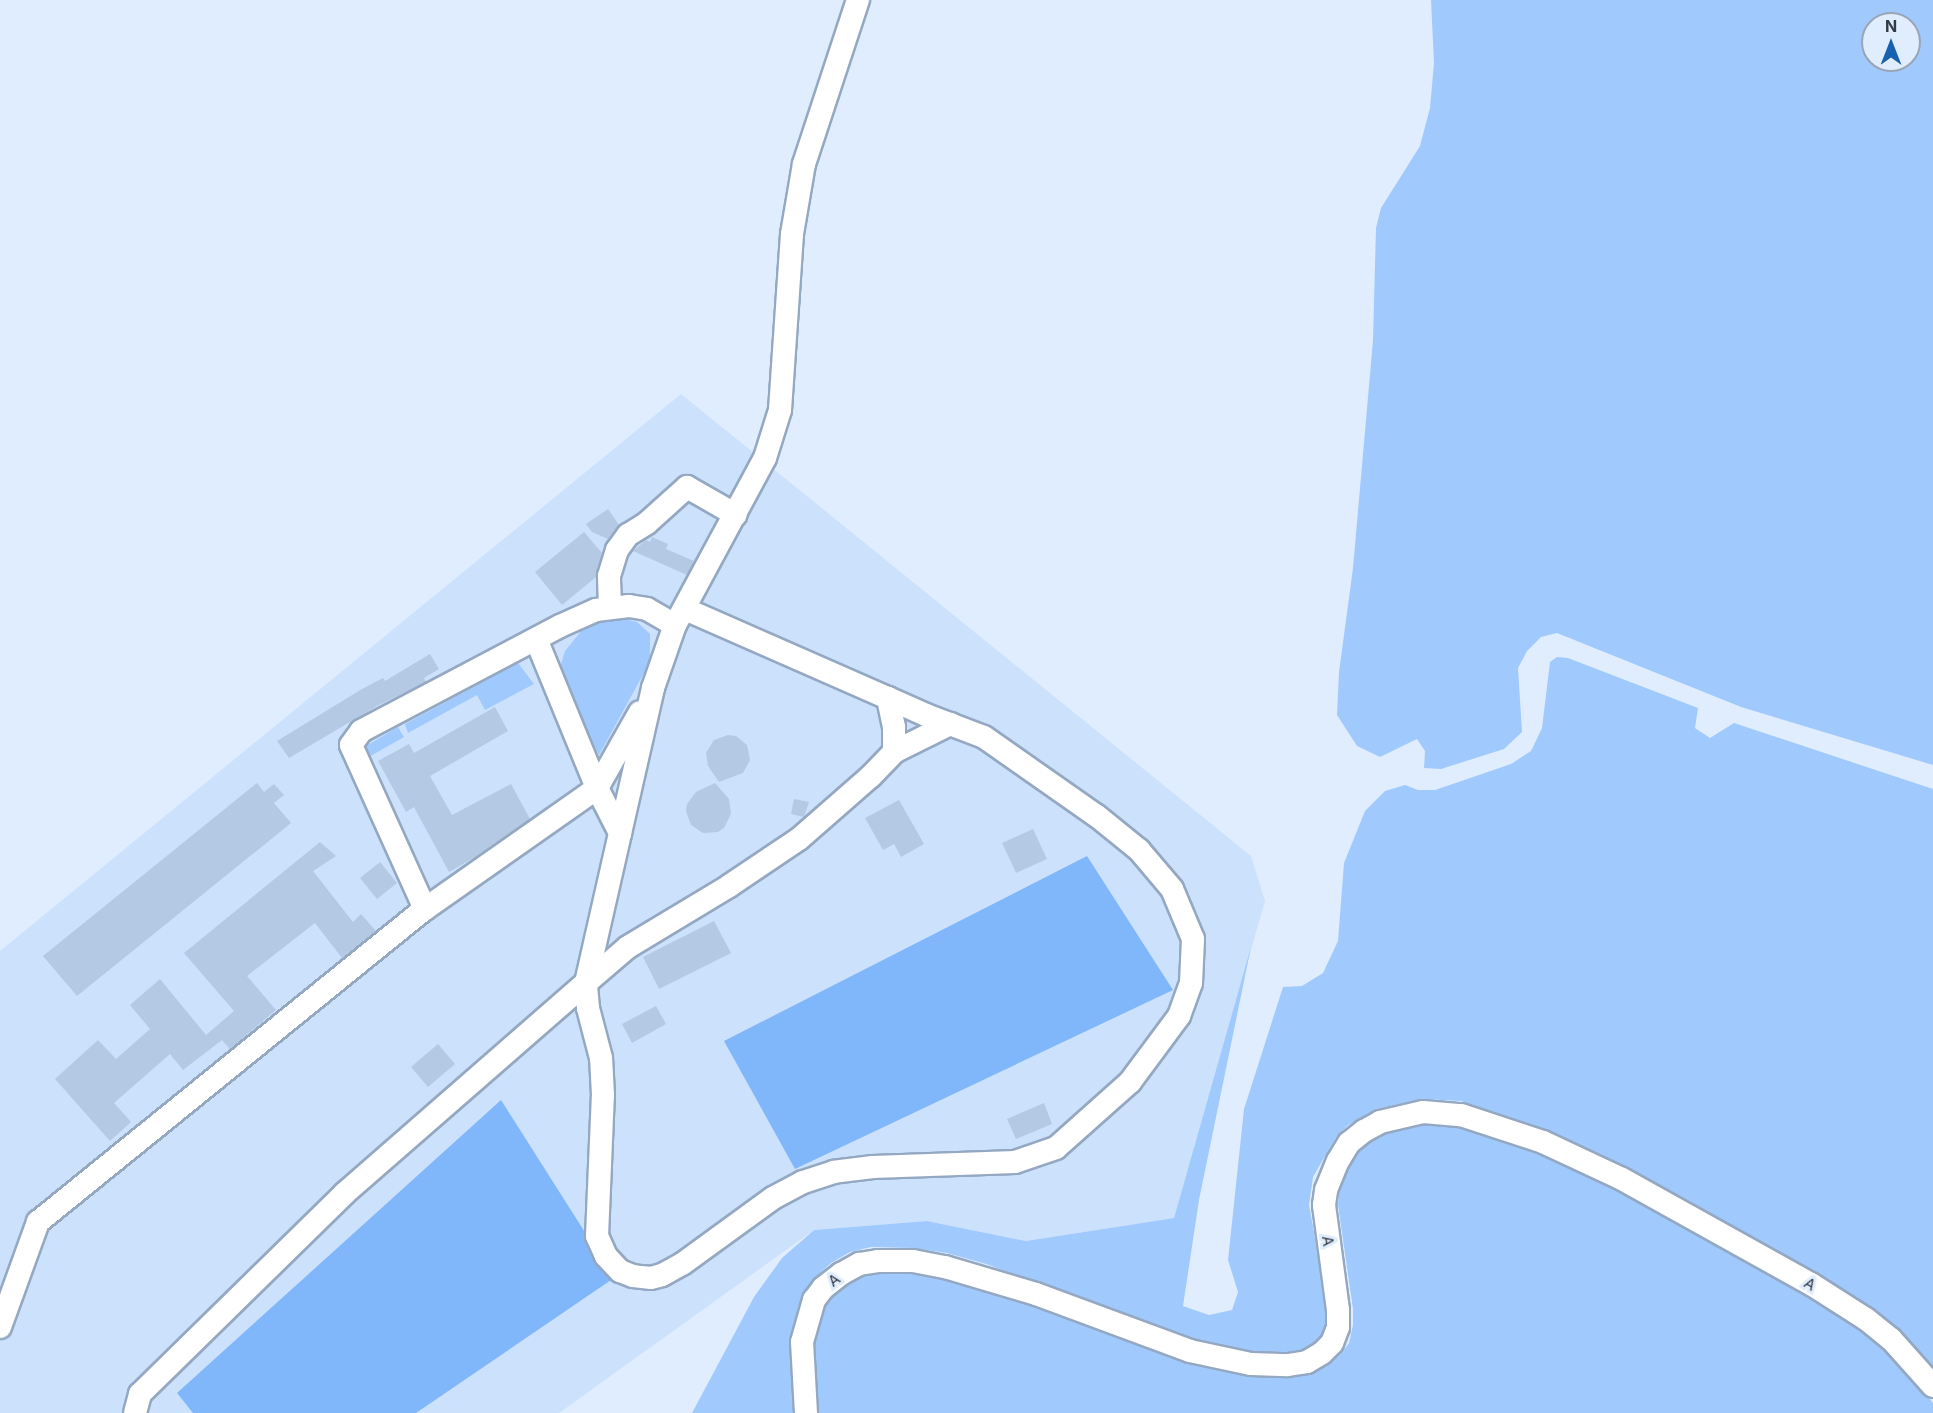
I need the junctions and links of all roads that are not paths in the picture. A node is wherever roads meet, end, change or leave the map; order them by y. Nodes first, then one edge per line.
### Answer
1 (858, 0) edge
2 (736, 515) junction
3 (610, 607) junction
4 (680, 617) junction
5 (536, 639) junction
6 (654, 688) junction
7 (888, 698) junction
8 (950, 724) junction
9 (894, 752) junction
10 (597, 788) junction
11 (620, 833) junction
12 (425, 909) junction
13 (586, 982) junction
14 (0, 1327) edge
15 (1933, 1386) edge
16 (137, 1404) edge
17 (122, 1413) edge
18 (806, 1413) edge

1 - 2 street
2 - 3 street
2 - 4 street
3 - 4 street
3 - 5 street
4 - 6 street
4 - 7 street
5 - 10 street
5 - 12 street
6 - 10 street
6 - 11 street
7 - 8 street
7 - 9 street
8 - 9 street
8 - 13 street
9 - 13 street
10 - 11 street
10 - 12 street
11 - 13 street
12 - 14 street
13 - 16 street
15 - 18 street, A
16 - 17 street

